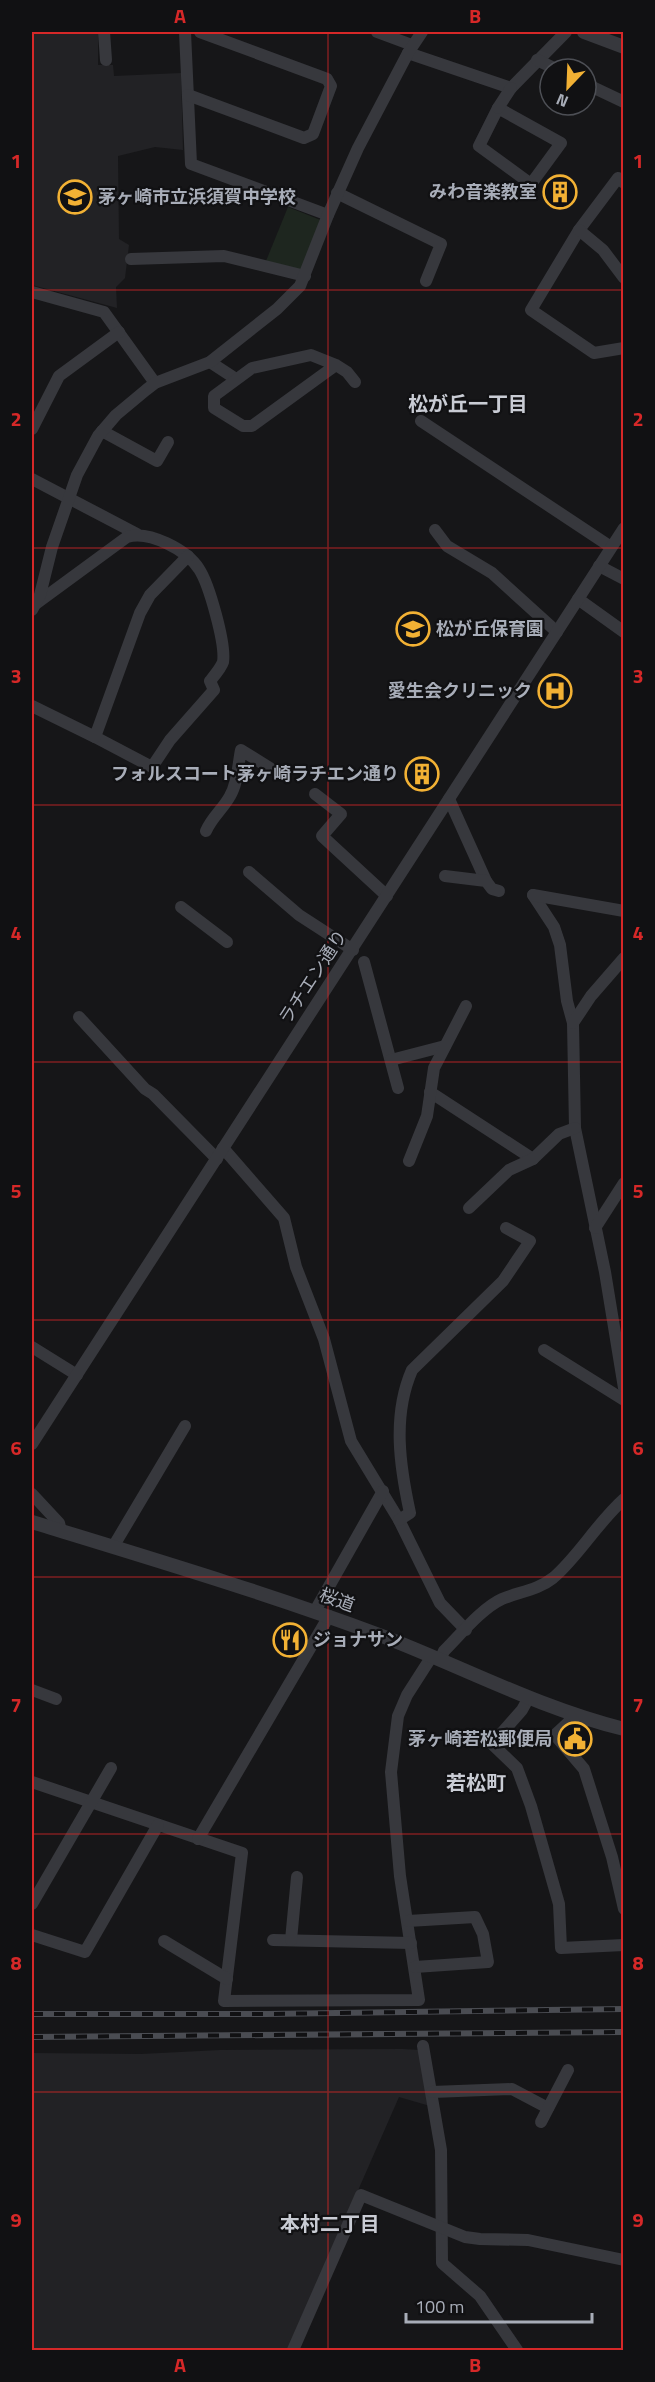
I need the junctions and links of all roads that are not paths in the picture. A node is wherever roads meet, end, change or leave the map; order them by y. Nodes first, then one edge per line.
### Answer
1 (104, 32) edge
2 (184, 32) edge
3 (200, 32) edge
4 (377, 32) edge
5 (422, 32) edge
6 (566, 32) edge
7 (584, 32) edge
8 (624, 46) edge
9 (410, 49) junction
10 (106, 60) dead end
11 (537, 60) joint
12 (511, 88) junction
13 (598, 90) edge
14 (188, 95) junction
15 (624, 102) edge
16 (498, 108) junction
17 (624, 183) edge
18 (338, 193) junction
19 (328, 215) junction
20 (579, 230) junction
21 (131, 259) dead end
22 (305, 276) junction
23 (624, 278) edge
24 (426, 281) dead end
25 (32, 292) edge
26 (119, 332) junction
27 (624, 348) edge
28 (210, 362) junction
29 (336, 365) junction
30 (236, 379) junction
31 (355, 382) dead end
32 (155, 383) junction
33 (421, 420) dead end
34 (32, 429) edge
35 (102, 431) junction
36 (168, 442) dead end
37 (32, 479) edge
38 (69, 497) junction
39 (624, 528) edge
40 (435, 530) dead end
41 (137, 534) junction
42 (611, 547) junction
43 (188, 556) junction
44 (599, 566) junction
45 (624, 579) edge
46 (578, 599) junction
47 (34, 607) edge
48 (556, 632) junction
49 (624, 632) edge
50 (32, 706) edge
51 (95, 738) junction
52 (270, 768) dead end
53 (315, 794) dead end
54 (449, 799) junction
55 (207, 831) dead end
56 (249, 872) dead end
57 (445, 876) dead end
58 (486, 881) junction
59 (499, 891) dead end
60 (387, 896) junction
61 (181, 907) dead end
62 (624, 911) edge
63 (227, 942) dead end
64 (352, 950) junction
65 (624, 958) edge
66 (364, 962) dead end
67 (466, 1006) dead end
68 (78, 1017) dead end
69 (573, 1023) junction
70 (445, 1046) junction
71 (391, 1060) junction
72 (398, 1088) dead end
73 (430, 1092) junction
74 (575, 1128) junction
75 (220, 1154) junction
76 (533, 1159) junction
77 (409, 1161) dead end
78 (624, 1183) edge
79 (469, 1208) dead end
80 (506, 1228) dead end
81 (595, 1228) junction
82 (32, 1347) edge
83 (544, 1350) dead end
84 (77, 1375) junction
85 (624, 1388) edge
86 (624, 1400) edge
87 (185, 1426) dead end
88 (32, 1444) edge
89 (383, 1491) junction
90 (32, 1494) edge
91 (624, 1499) edge
92 (399, 1520) junction
93 (32, 1522) edge
94 (62, 1531) junction
95 (113, 1547) junction
96 (315, 1611) junction
97 (329, 1616) junction
98 (466, 1630) junction
99 (436, 1658) junction
100 (32, 1690) edge
101 (56, 1699) dead end
102 (528, 1699) junction
103 (571, 1714) junction
104 (624, 1729) edge
105 (111, 1768) dead end
106 (32, 1782) edge
107 (91, 1802) junction
108 (158, 1826) junction
109 (198, 1839) junction
110 (297, 1877) dead end
111 (32, 1904) edge
112 (624, 1909) edge
113 (408, 1921) junction
114 (32, 1935) edge
115 (273, 1940) dead end
116 (291, 1940) junction
117 (164, 1941) dead end
118 (411, 1943) junction
119 (624, 1945) edge
120 (415, 1967) junction
121 (227, 1979) junction
122 (423, 2046) dead end
123 (568, 2070) dead end
124 (432, 2092) junction
125 (548, 2108) junction
126 (541, 2122) dead end
127 (441, 2229) junction
128 (624, 2260) edge
129 (293, 2350) edge
130 (517, 2350) edge

1 - 10 street
2 - 14 street
3 - 14 street
4 - 9 street
5 - 9 street
6 - 11 street
7 - 8 street
9 - 12 street
9 - 18 street
11 - 12 street
12 - 16 street
13 - 15 street
14 - 19 street
16 - 16 street
17 - 20 street
18 - 19 street
18 - 24 street
19 - 22 street
20 - 23 street
20 - 27 street
21 - 22 street
22 - 28 street
25 - 26 street
26 - 32 street
26 - 34 street
28 - 30 street
28 - 32 street
29 - 30 street
29 - 30 street
29 - 31 street
32 - 35 street
33 - 42 street
35 - 36 street
35 - 38 street
37 - 38 street
38 - 41 street
38 - 47 street
39 - 42 street, ラチエン通り
40 - 48 street
41 - 43 street
41 - 47 street
42 - 44 street, ラチエン通り
43 - 51 street
43 - 51 street
44 - 45 street
44 - 46 street, ラチエン通り
46 - 48 street, ラチエン通り
46 - 49 street
48 - 54 street, ラチエン通り
50 - 51 street
52 - 55 street
53 - 60 street
54 - 58 street
54 - 60 street, ラチエン通り
56 - 64 street
57 - 58 street
58 - 59 street
60 - 64 street, ラチエン通り
61 - 63 street
62 - 69 street
64 - 75 street, ラチエン通り
65 - 69 street
66 - 71 street
67 - 70 street
68 - 75 street
69 - 74 street
70 - 71 street
70 - 73 street
71 - 72 street
73 - 76 street
73 - 77 street
74 - 76 street
74 - 81 street
75 - 84 street, ラチエン通り
75 - 89 street
76 - 79 street
78 - 81 street
80 - 92 street
81 - 85 street
82 - 84 street
83 - 86 street
84 - 88 street, ラチエン通り
87 - 95 street
89 - 92 street
89 - 96 street
90 - 94 street
91 - 98 street
92 - 98 street
93 - 94 street, 桜道
94 - 95 street, 桜道
95 - 96 street, 桜道
96 - 97 street, 桜道
97 - 99 street, 桜道
97 - 109 street
98 - 99 street
99 - 102 street, 桜道
99 - 113 street
100 - 101 street
102 - 103 street, 桜道
102 - 119 street
103 - 104 street, 桜道
103 - 112 street
105 - 107 street
106 - 107 street
107 - 108 street
107 - 111 street
108 - 109 street
108 - 114 street
109 - 121 street
110 - 116 street
113 - 118 street
113 - 120 street
115 - 116 street
116 - 118 street
117 - 121 street
118 - 120 street
120 - 121 street
122 - 124 street
123 - 125 street
124 - 125 street
124 - 127 street
125 - 126 street
127 - 128 street
127 - 129 street
127 - 130 street

